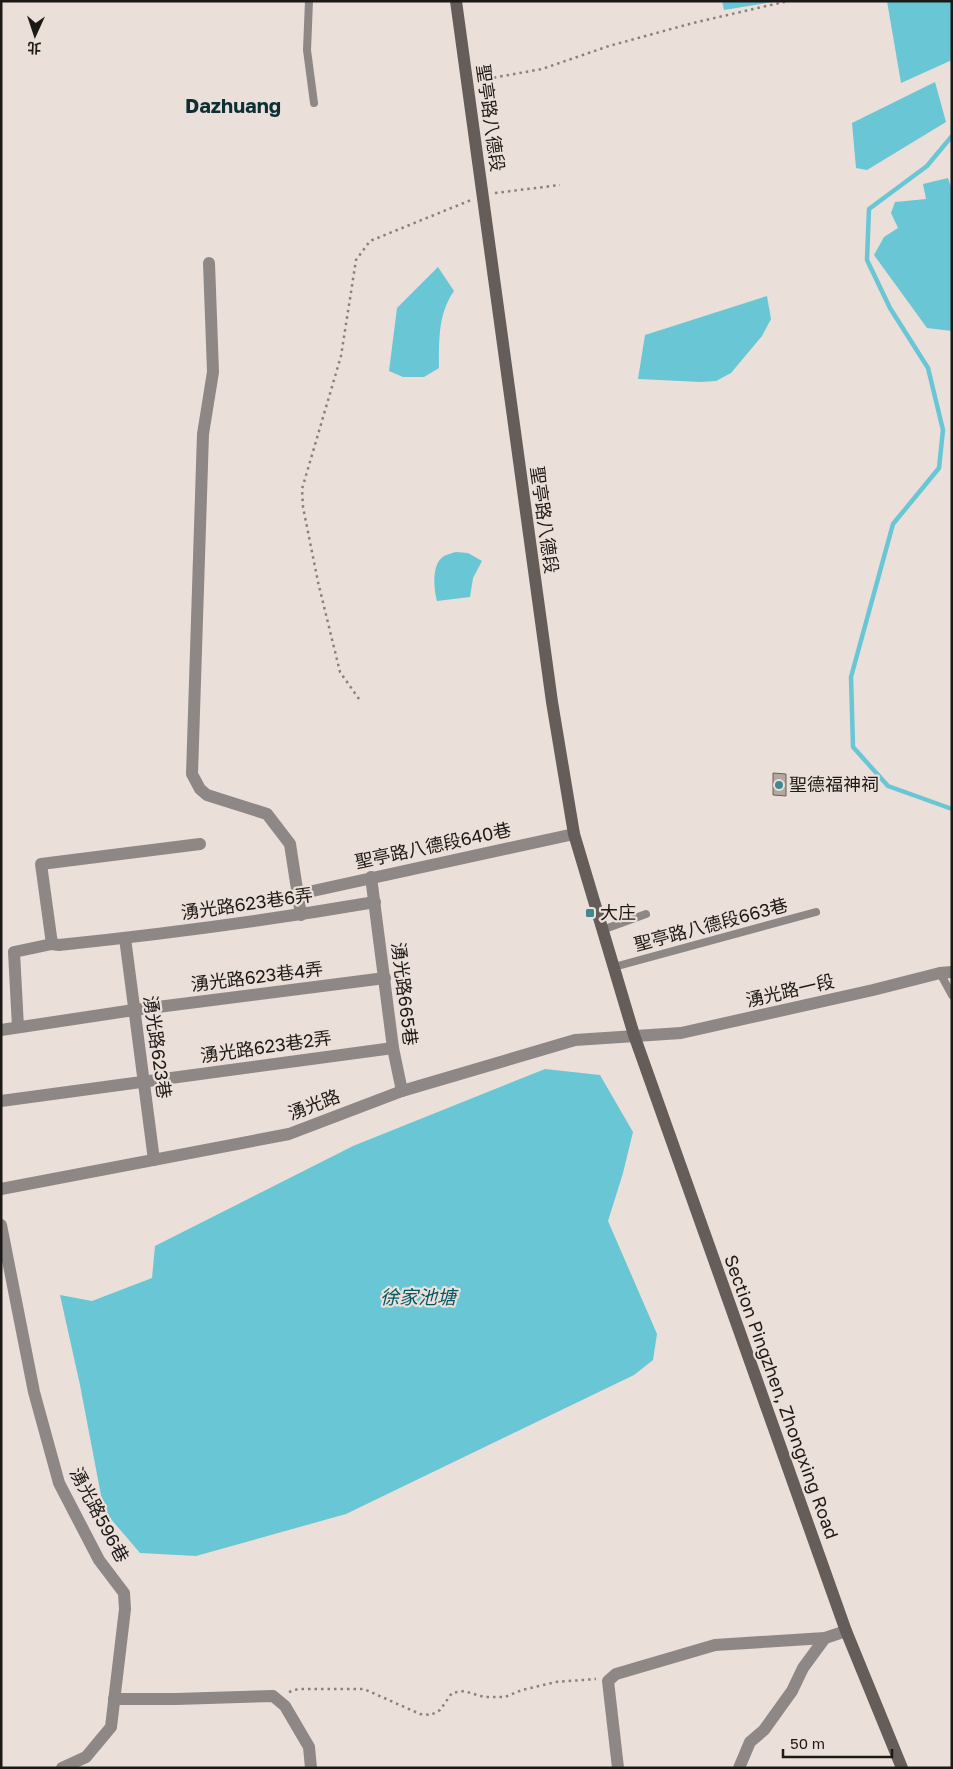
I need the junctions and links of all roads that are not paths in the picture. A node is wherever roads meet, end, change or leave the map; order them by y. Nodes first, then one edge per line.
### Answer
1 (309, 1) edge
2 (456, 1) edge
3 (314, 103) dead end
4 (209, 263) dead end
5 (574, 834) junction
6 (200, 844) dead end
7 (371, 877) junction
8 (299, 894) junction
9 (375, 902) junction
10 (816, 912) dead end
11 (646, 914) dead end
12 (302, 915) junction
13 (602, 930) junction
14 (124, 938) junction
15 (52, 944) junction
16 (614, 968) junction
17 (946, 972) edge
18 (384, 978) junction
19 (952, 995) edge
20 (134, 1010) junction
21 (18, 1027) junction
22 (1, 1030) edge
23 (634, 1035) junction
24 (393, 1048) junction
25 (144, 1080) junction
26 (402, 1091) junction
27 (1, 1101) edge
28 (154, 1160) junction
29 (1, 1189) edge
30 (1, 1225) edge
31 (846, 1632) junction
32 (825, 1638) junction
33 (114, 1699) junction
34 (62, 1768) edge
35 (311, 1768) edge
36 (618, 1768) edge
37 (739, 1768) edge
38 (902, 1768) edge

1 - 3 lane
2 - 5 street, 聖亭路八德段
4 - 8 street
5 - 7 street, 聖亭路八德段640巷
5 - 13 street, 聖亭路八德段
6 - 15 street
7 - 8 street, 聖亭路八德段640巷
7 - 9 street, 湧光路665巷
8 - 12 street
9 - 12 street, 湧光路623巷6弄
9 - 18 street, 湧光路665巷
10 - 16 lane, 聖亭路八德段663巷
11 - 13 lane
12 - 14 street, 湧光路623巷6弄
13 - 16 street, 聖亭路八德段
14 - 15 street, 湧光路623巷6弄
14 - 20 street, 湧光路623巷
15 - 21 street, 湧光路623巷6弄
16 - 23 street, 聖亭路八德段
17 - 19 lane
17 - 23 street, 湧光路一段
18 - 20 street, 湧光路623巷4弄
18 - 24 street, 湧光路665巷
20 - 21 street, 湧光路623巷4弄
20 - 25 street, 湧光路623巷
21 - 22 street, 湧光路623巷4弄
23 - 26 street, 湧光路
23 - 31 street, Section Pingzhen, Zhongxing Road
24 - 25 street, 湧光路623巷2弄
24 - 26 street, 湧光路665巷
25 - 27 street, 湧光路623巷2弄
25 - 28 street, 湧光路623巷
26 - 28 street, 湧光路
28 - 29 street, 湧光路
30 - 33 street, 湧光路596巷
31 - 32 street
31 - 38 street, Section Pingzhen, Zhongxing Road
32 - 36 street
32 - 37 street
33 - 34 street, 湧光路596巷
33 - 35 street

